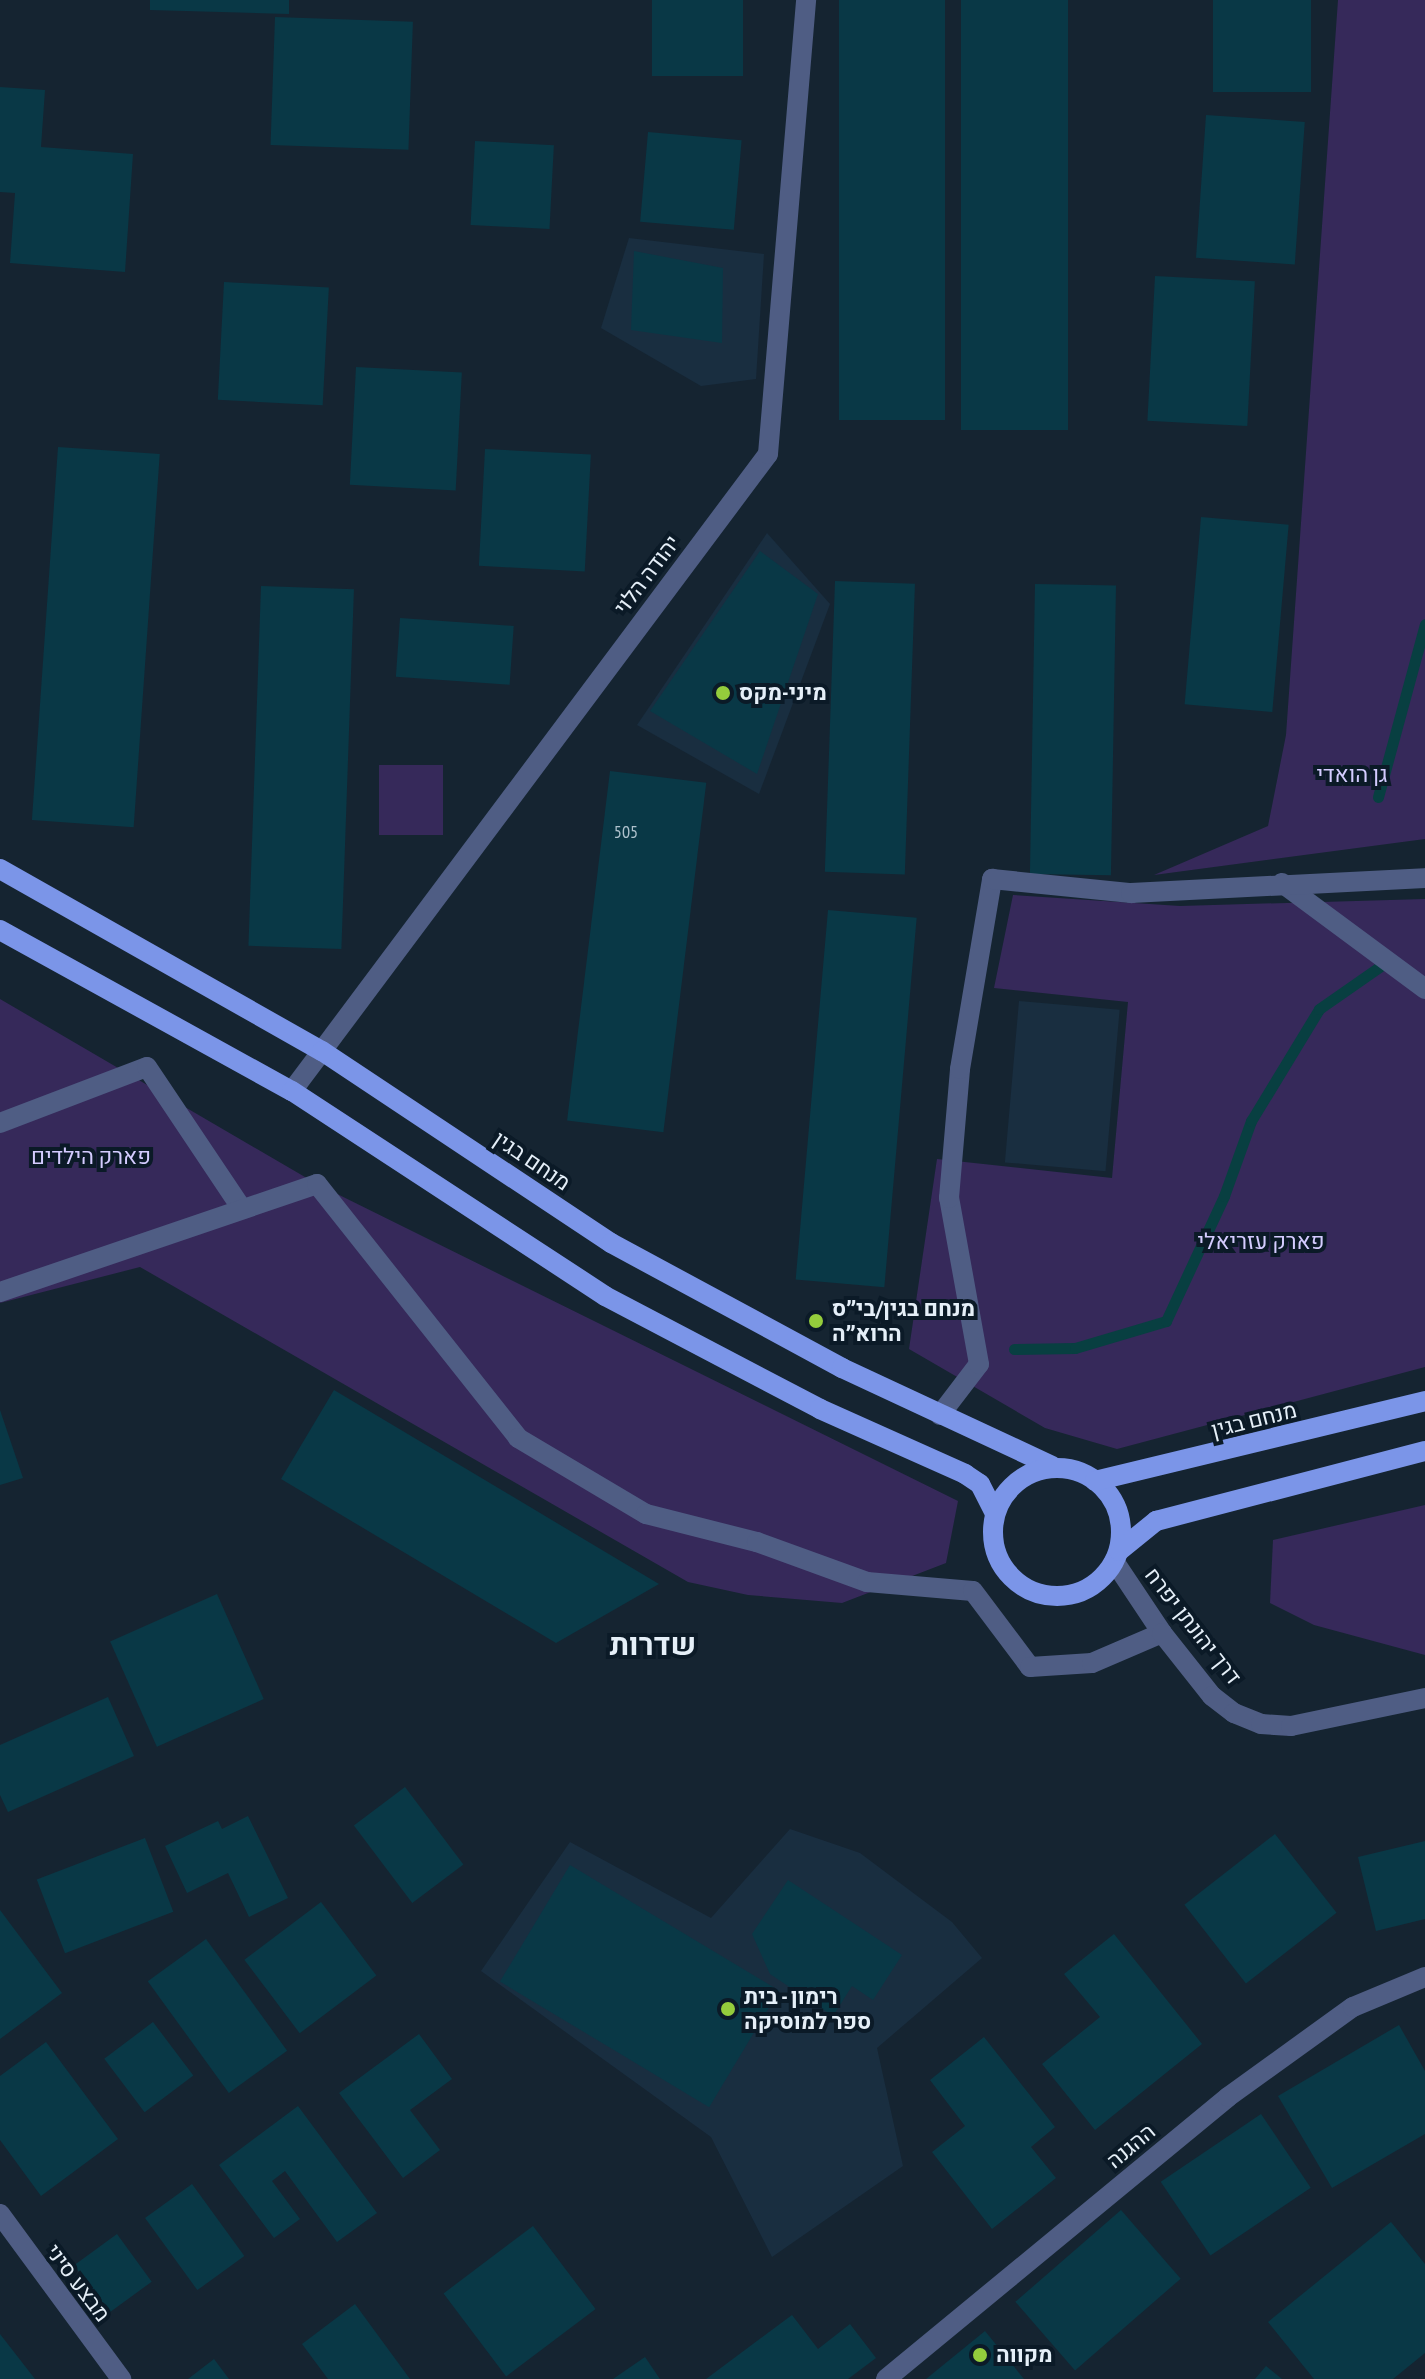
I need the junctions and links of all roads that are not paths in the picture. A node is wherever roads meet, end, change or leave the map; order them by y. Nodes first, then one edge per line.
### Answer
1 (806, 0) edge
2 (0, 869) edge
3 (1425, 878) edge
4 (1282, 883) junction
5 (0, 930) edge
6 (1425, 989) edge
7 (322, 1051) junction
8 (292, 1091) junction
9 (0, 1123) edge
10 (242, 1209) junction
11 (0, 1292) edge
12 (1425, 1401) edge
13 (940, 1415) junction
14 (1425, 1451) edge
15 (1052, 1466) junction
16 (1095, 1481) junction
17 (995, 1513) junction
18 (1117, 1556) junction
19 (1162, 1633) junction
20 (1425, 1698) edge
21 (1425, 1977) edge
22 (0, 2214) edge
23 (892, 2375) edge
24 (121, 2379) edge

1 - 7 street, יהודה הלוי
2 - 7 main road, מנחם בגין
3 - 4 street
4 - 6 street
4 - 13 street
5 - 8 main road
7 - 8 street, יהודה הלוי
7 - 13 main road, מנחם בגין
8 - 17 main road
9 - 10 street
10 - 11 street
10 - 19 street
12 - 16 main road, מנחם בגין
13 - 15 main road, מנחם בגין
14 - 18 main road
15 - 16 main road
15 - 17 main road
16 - 18 main road
17 - 18 main road
18 - 19 street, דרך יהונתן יפרח
19 - 20 street, דרך יהונתן יפרח
21 - 23 street, ההגנה
22 - 24 street, מבצע סיני

